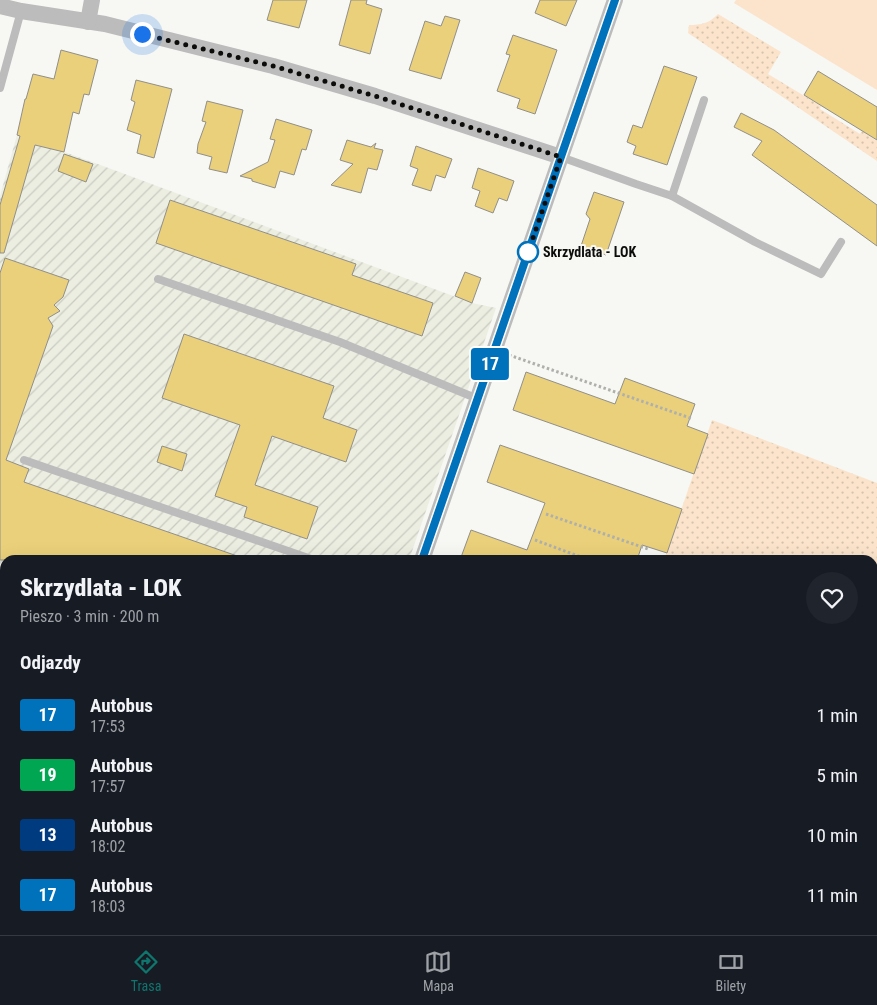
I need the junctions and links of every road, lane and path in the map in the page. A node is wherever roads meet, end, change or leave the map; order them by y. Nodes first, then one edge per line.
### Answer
1 (92, 0) edge
2 (615, 0) edge
3 (0, 6) edge
4 (21, 11) junction
5 (88, 22) junction
6 (0, 88) edge
7 (704, 100) dead end
8 (561, 157) junction
9 (672, 196) junction
10 (841, 242) dead end
11 (158, 279) dead end
12 (494, 350) junction
13 (478, 399) junction
14 (693, 419) dead end
15 (24, 460) dead end
16 (546, 514) dead end
17 (535, 540) dead end
18 (648, 549) dead end
19 (300, 555) edge
20 (424, 555) edge
21 (576, 555) edge

1 - 5 street
2 - 8 street
3 - 4 street
4 - 5 street
4 - 6 lane
5 - 8 street
7 - 9 lane
8 - 9 lane
8 - 12 street
9 - 10 lane
11 - 13 lane
12 - 13 street
12 - 14 path
13 - 20 street
15 - 19 lane
16 - 18 path
17 - 21 path

